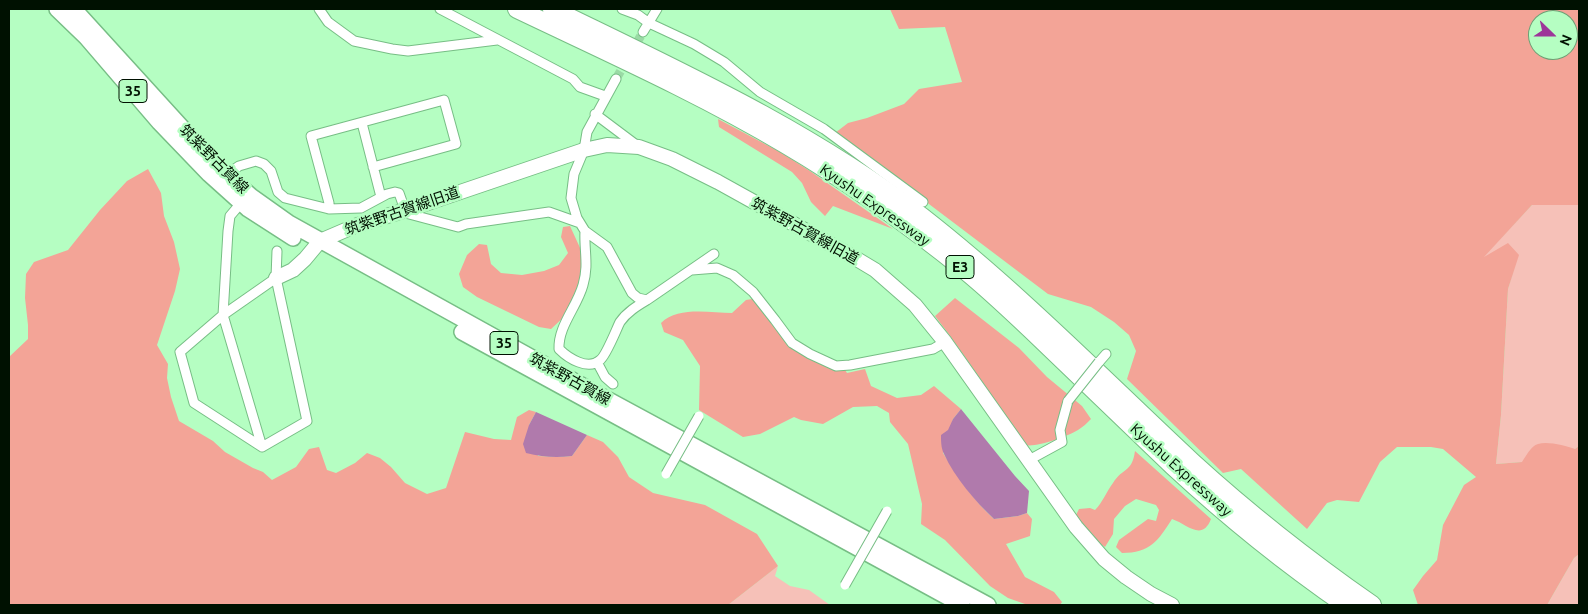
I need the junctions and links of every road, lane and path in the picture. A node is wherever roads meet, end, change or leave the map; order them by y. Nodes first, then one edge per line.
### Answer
1 (57, 9) edge
2 (74, 9) edge
3 (319, 9) edge
4 (440, 9) edge
5 (517, 9) edge
6 (552, 9) edge
7 (622, 9) edge
8 (658, 9) edge
9 (649, 23) junction
10 (643, 32) tunnel mouth
11 (497, 40) junction
12 (616, 79) tunnel mouth
13 (606, 96) junction
14 (595, 114) junction
15 (362, 122) junction
16 (639, 147) junction
17 (584, 150) junction
18 (373, 167) junction
19 (226, 175) junction
20 (381, 198) junction
21 (922, 202) dead end
22 (242, 203) junction
23 (329, 209) junction
24 (405, 210) junction
25 (582, 227) junction
26 (317, 245) junction
27 (278, 251) dead end
28 (714, 254) dead end
29 (691, 270) junction
30 (276, 278) junction
31 (647, 300) junction
32 (223, 316) junction
33 (945, 342) junction
34 (1106, 354) dead end
35 (597, 362) junction
36 (613, 384) dead end
37 (699, 416) dead end
38 (262, 447) junction
39 (1029, 460) junction
40 (666, 474) dead end
41 (888, 511) dead end
42 (845, 585) dead end
43 (962, 605) edge
44 (988, 605) edge
45 (1172, 605) edge
46 (1346, 605) edge
47 (1372, 605) edge

1 - 22 main road, 筑紫野古賀線 / 35
2 - 19 main road, 筑紫野古賀線 / 35
3 - 11 street
4 - 11 street
5 - 46 highway, Kyushu Expressway / E3
6 - 47 highway, Kyushu Expressway / E3
7 - 9 street
8 - 9 street
9 - 10 street
9 - 21 street
11 - 13 street
12 - 13 street
13 - 14 street
14 - 16 street
14 - 17 street
15 - 18 street
15 - 18 street
15 - 23 street
16 - 17 street, 筑紫野古賀線旧道
16 - 33 street, 筑紫野古賀線旧道
17 - 24 street, 筑紫野古賀線旧道
17 - 25 street
18 - 20 street
19 - 23 street
19 - 26 main road, 筑紫野古賀線 / 35
20 - 23 street
20 - 24 street
22 - 26 main road, 筑紫野古賀線 / 35
22 - 32 street
24 - 25 street
24 - 26 street, 筑紫野古賀線旧道
25 - 31 street
25 - 35 street
26 - 30 street
26 - 43 main road, 筑紫野古賀線 / 35
26 - 44 main road, 筑紫野古賀線 / 35
27 - 30 street
28 - 29 street
29 - 31 street
29 - 33 street
30 - 32 street
30 - 38 street
31 - 35 street
32 - 38 street
32 - 38 street
33 - 39 street, 筑紫野古賀線旧道
34 - 39 street, bridge
35 - 36 street
37 - 40 street, bridge
39 - 45 street, 筑紫野古賀線旧道
41 - 42 street, bridge

